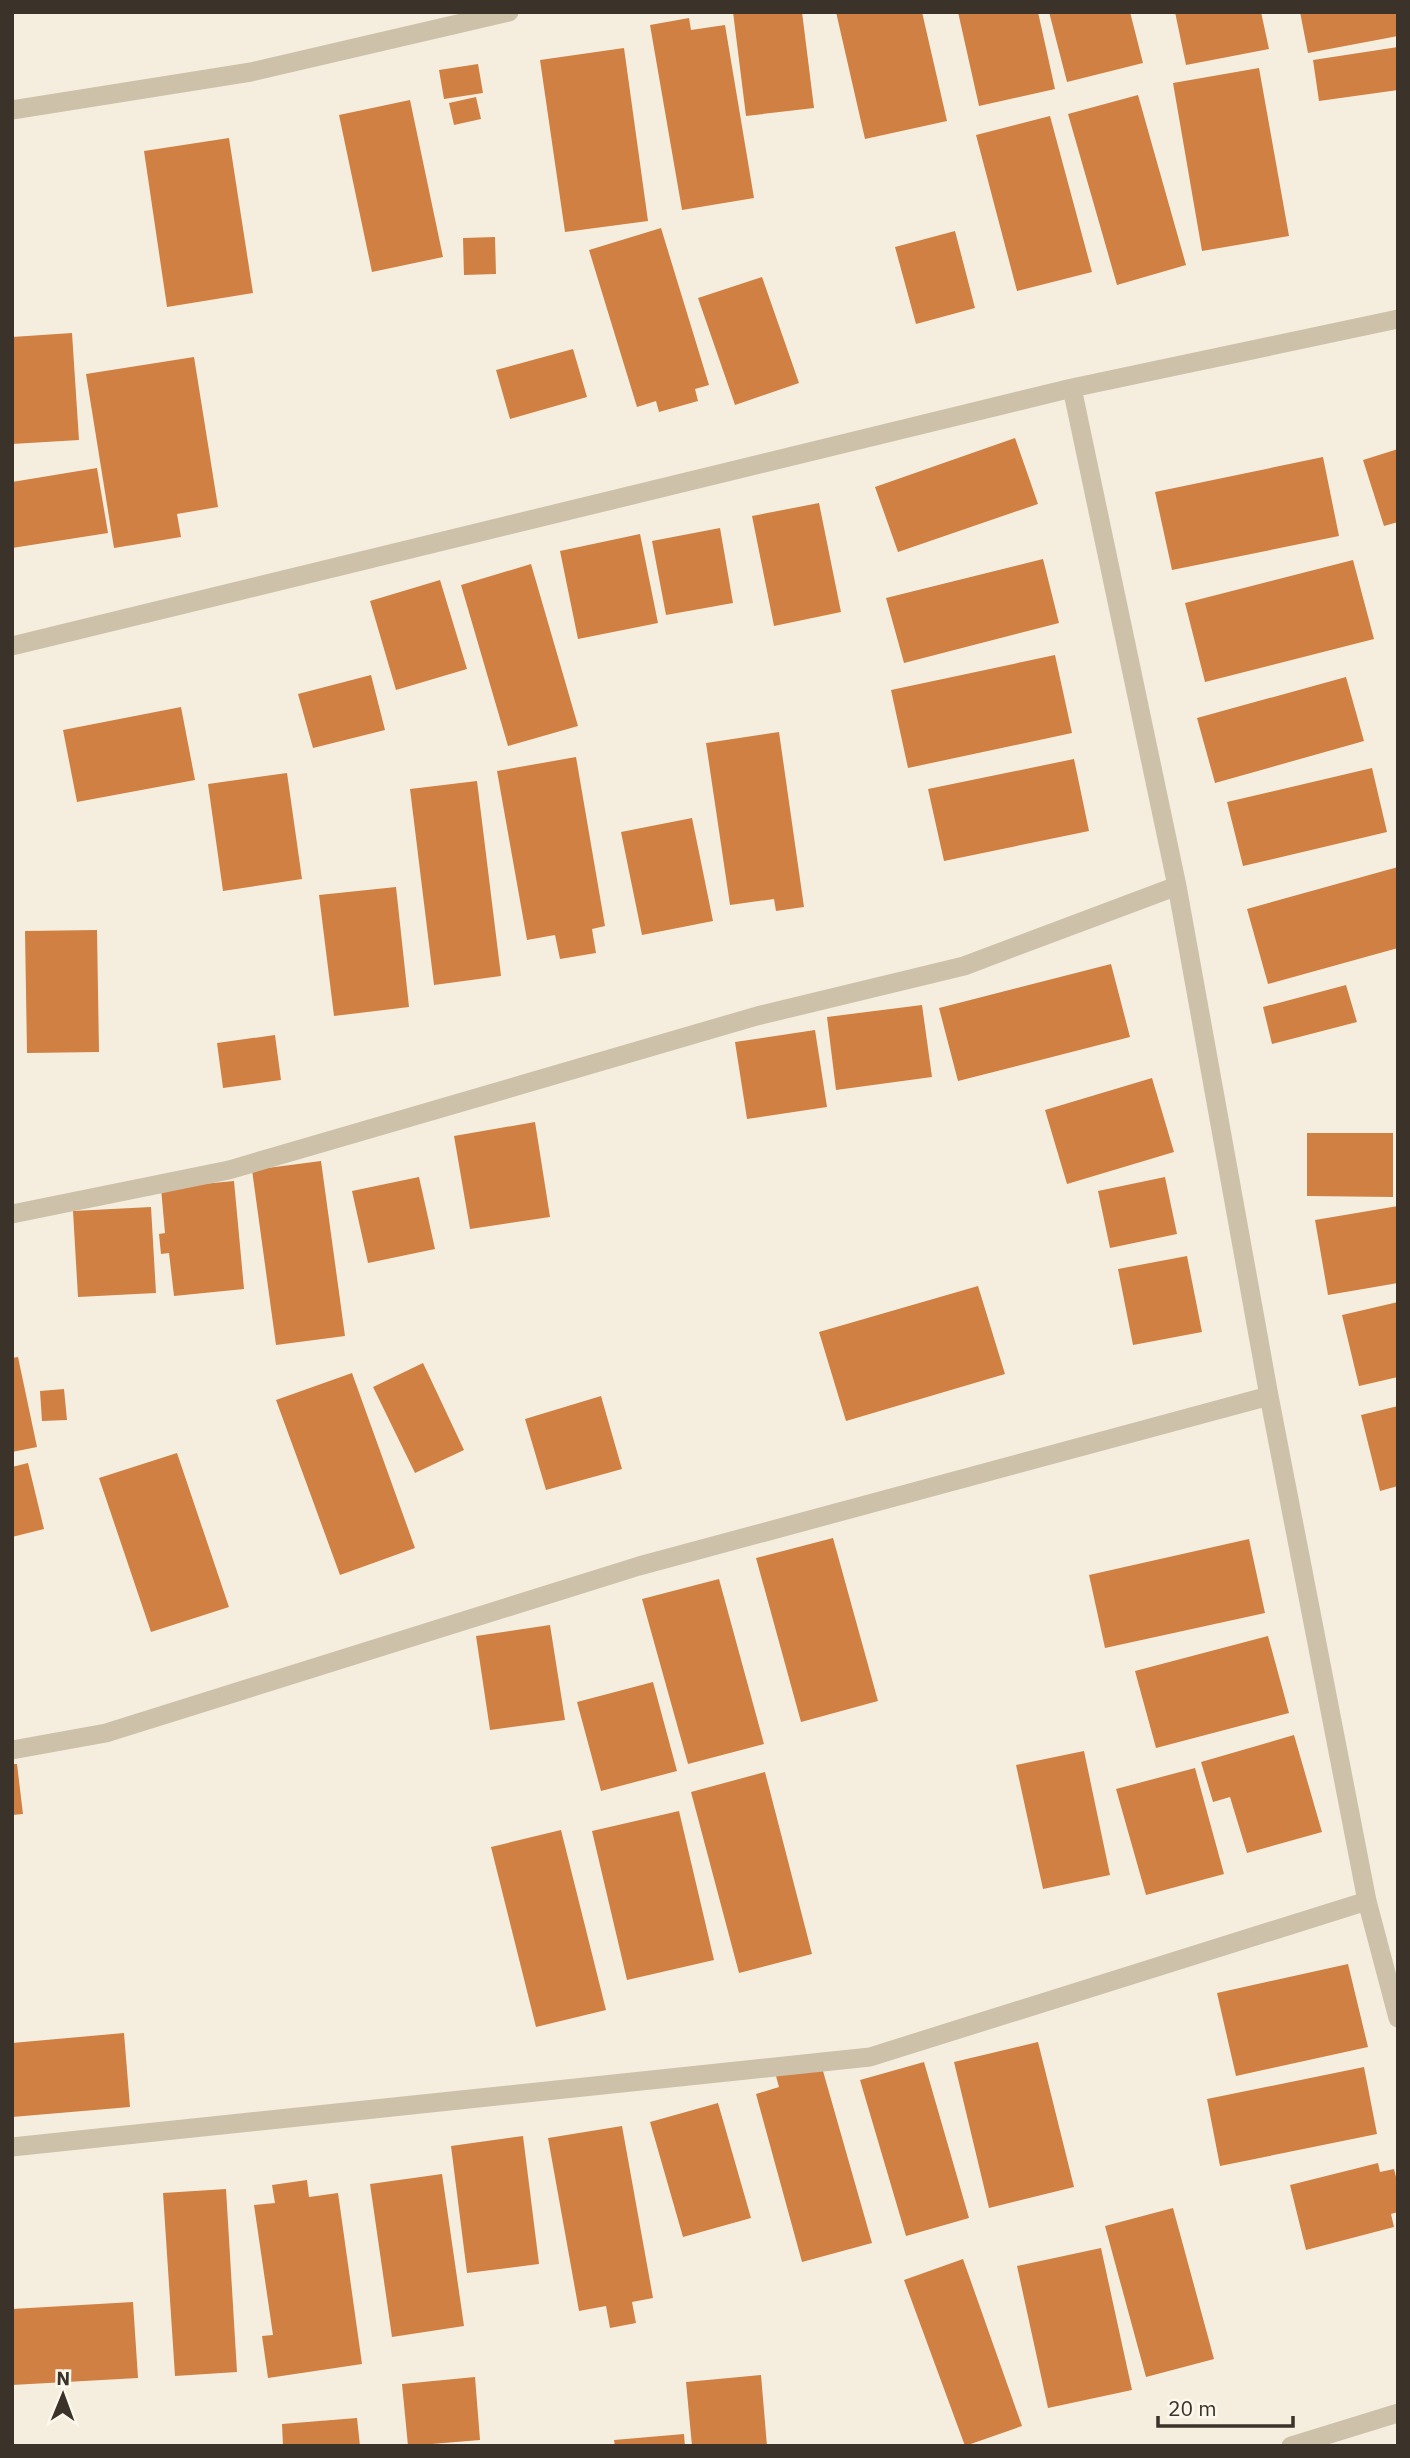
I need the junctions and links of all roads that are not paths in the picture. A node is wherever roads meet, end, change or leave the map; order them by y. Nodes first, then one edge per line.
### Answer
1 (509, 12) edge
2 (12, 110) edge
3 (1398, 319) edge
4 (1072, 388) junction
5 (12, 646) edge
6 (1177, 887) junction
7 (12, 1214) edge
8 (1269, 1396) junction
9 (12, 1750) edge
10 (1367, 1901) junction
11 (1398, 2018) edge
12 (12, 2147) edge
13 (1398, 2413) edge
14 (1291, 2446) edge

1 - 2 street
3 - 4 street
4 - 5 street
4 - 6 street
6 - 7 street
6 - 8 street
8 - 9 street
8 - 10 street
10 - 11 street
10 - 12 street
13 - 14 street

